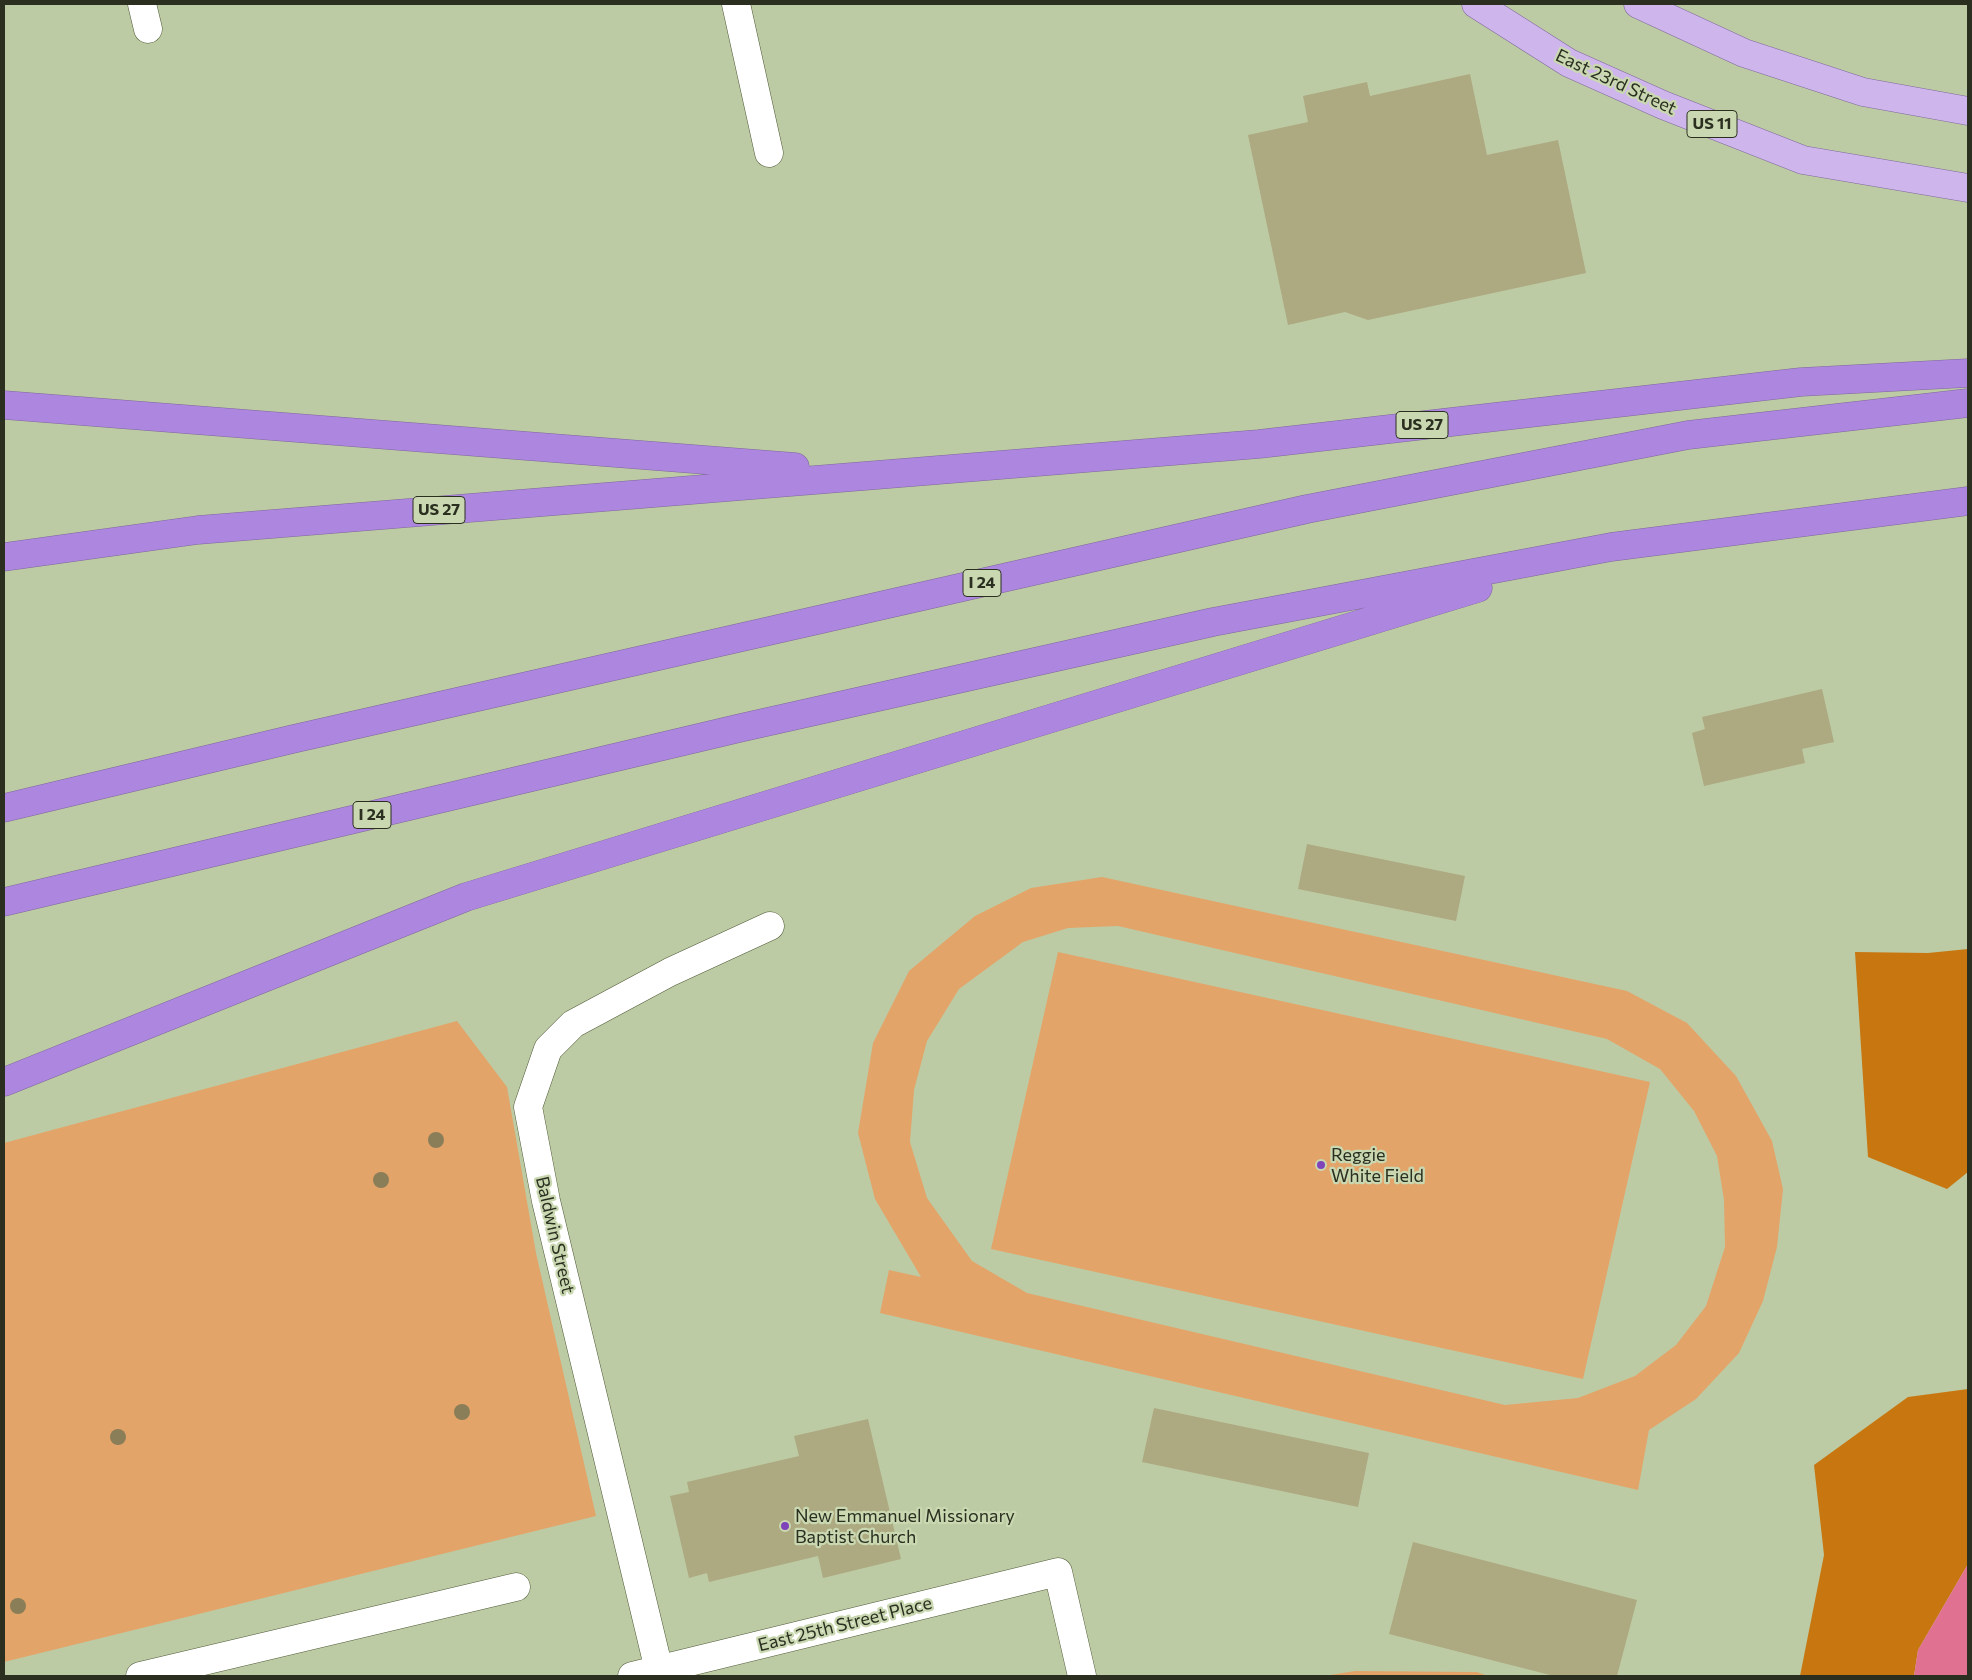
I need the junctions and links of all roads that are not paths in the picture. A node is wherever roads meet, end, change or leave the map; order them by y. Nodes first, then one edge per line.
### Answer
1 (736, 4) edge
2 (1476, 4) edge
3 (1638, 4) edge
4 (1968, 111) edge
5 (769, 153) dead end
6 (1968, 188) edge
7 (1968, 373) edge
8 (1968, 403) edge
9 (4, 405) edge
10 (876, 474) junction
11 (1968, 501) edge
12 (1611, 547) junction
13 (4, 557) edge
14 (4, 808) edge
15 (4, 902) edge
16 (770, 926) dead end
17 (4, 1082) edge
18 (516, 1587) dead end
19 (659, 1670) junction
20 (140, 1676) edge
21 (632, 1676) edge
22 (1082, 1676) edge

1 - 5 street
2 - 6 main road, East 23rd Street / US 11
3 - 4 main road
7 - 10 highway, US 27
8 - 14 highway, I 24
9 - 10 highway
10 - 13 highway, US 27
11 - 12 highway, I 24
12 - 15 highway, I 24
12 - 17 highway
16 - 19 street, Baldwin Street
18 - 20 street
19 - 21 street, East 25th Street Place
19 - 22 street, East 25th Street Place

